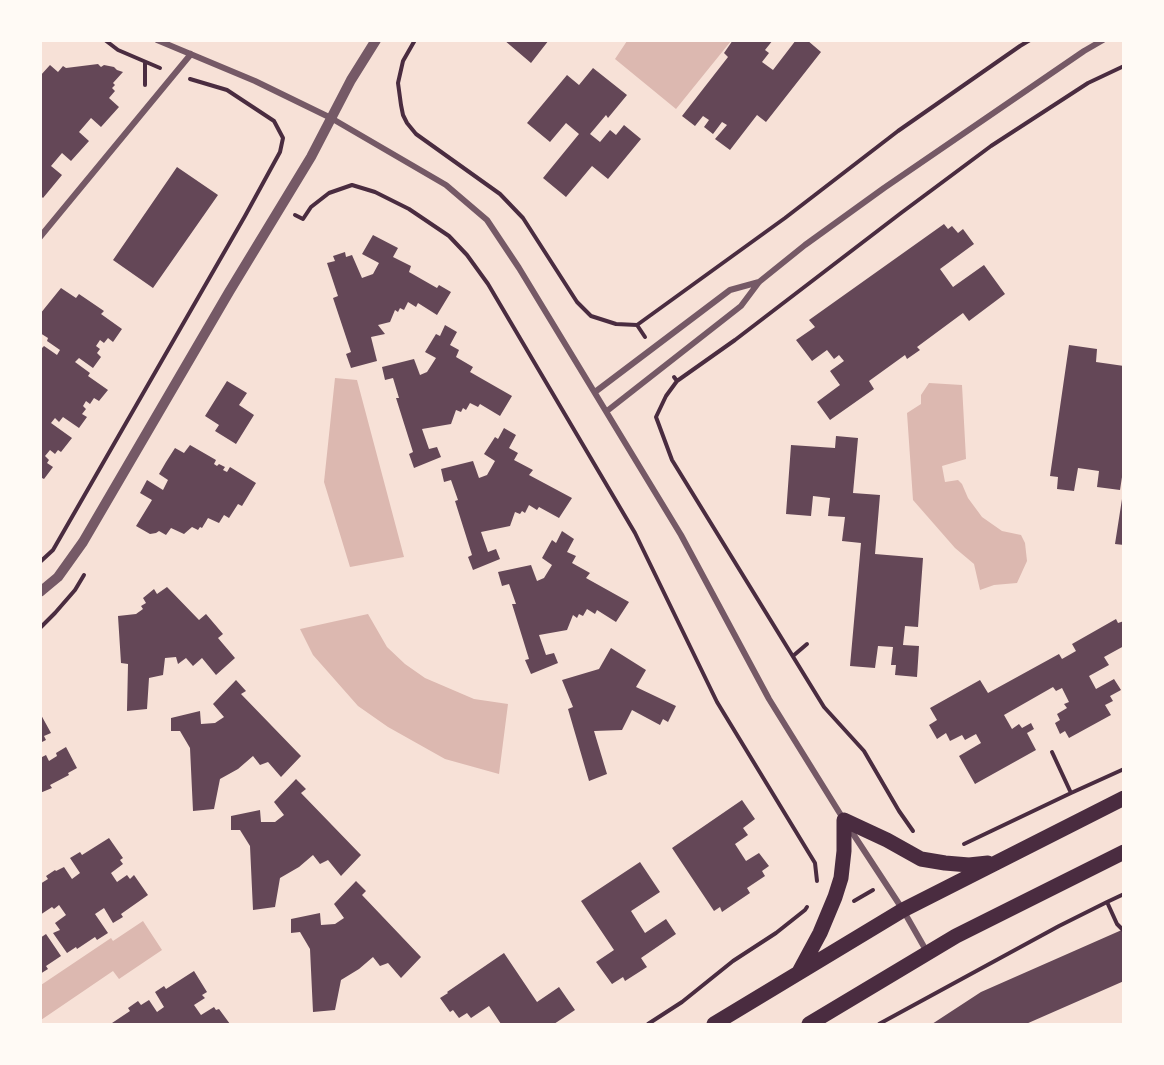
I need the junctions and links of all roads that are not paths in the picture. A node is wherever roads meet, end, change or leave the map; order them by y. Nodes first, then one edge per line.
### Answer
1 (156, 40) edge
2 (376, 40) edge
3 (1103, 40) edge
4 (191, 54) junction
5 (331, 118) junction
6 (40, 237) edge
7 (759, 282) junction
8 (595, 392) junction
9 (607, 411) junction
10 (40, 592) edge
11 (1124, 798) edge
12 (844, 820) junction
13 (1124, 852) edge
14 (998, 862) junction
15 (903, 910) junction
16 (928, 953) junction
17 (799, 972) junction
18 (714, 1024) edge
19 (809, 1024) edge

1 - 4 street
2 - 5 street
3 - 7 street
4 - 5 street
4 - 6 street
5 - 8 street
5 - 10 street
7 - 8 street
7 - 9 street
8 - 9 street
9 - 12 street
11 - 14 main road
12 - 14 main road
12 - 15 street
12 - 17 main road
13 - 16 main road
14 - 15 main road
15 - 16 street
15 - 17 main road
16 - 19 main road
17 - 18 main road

